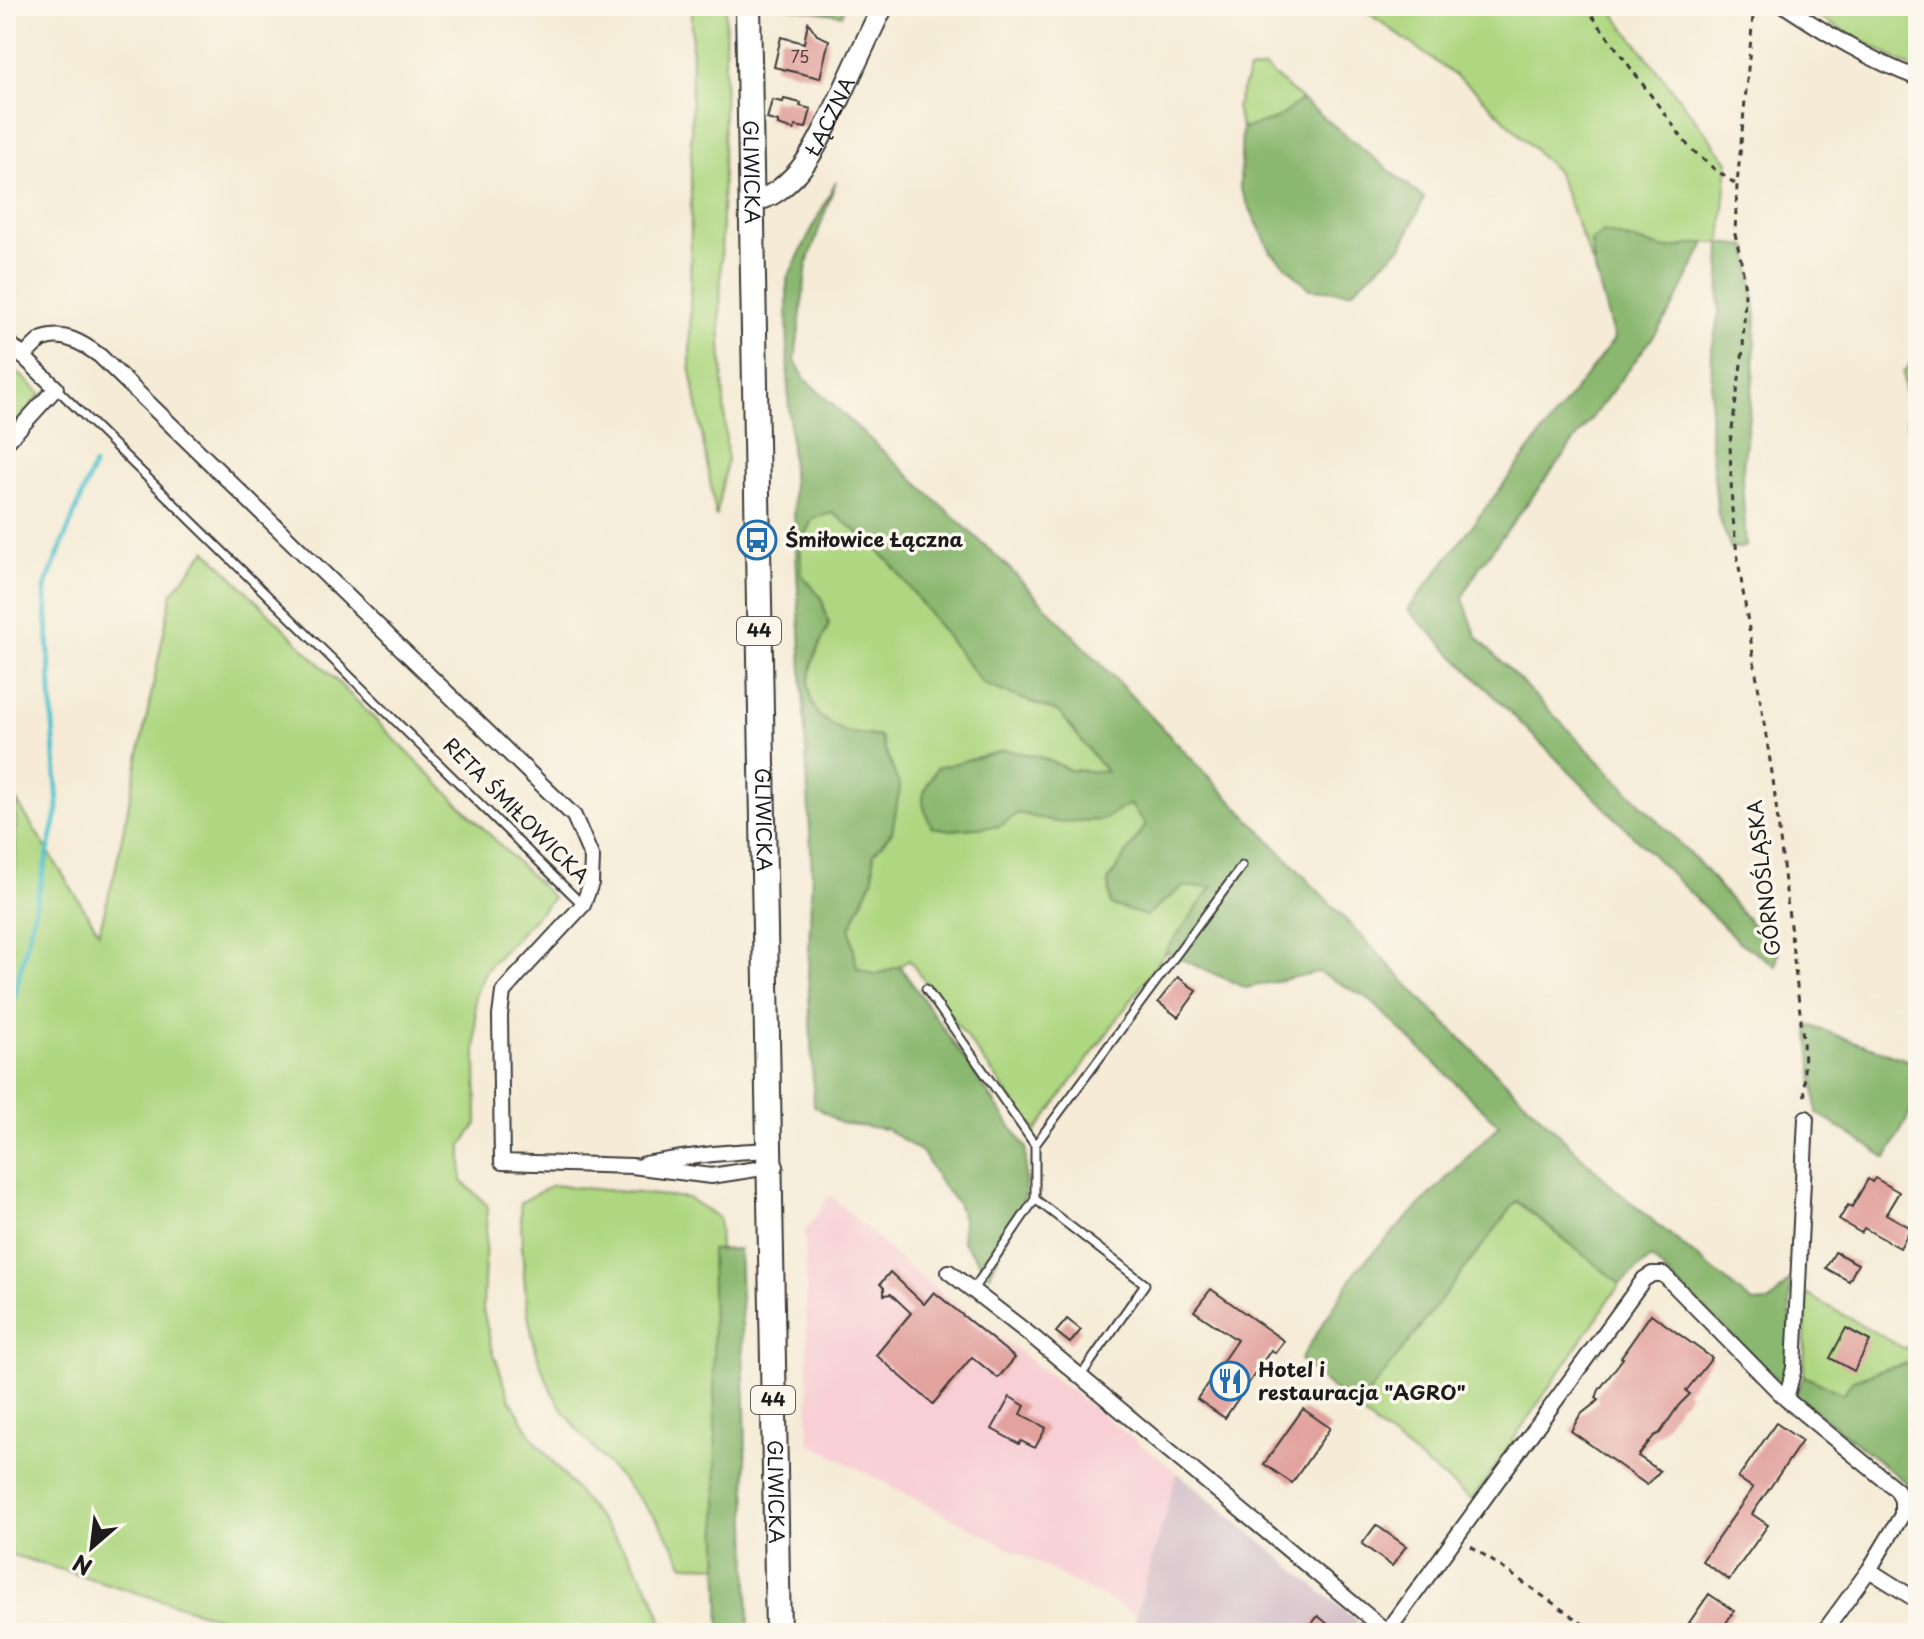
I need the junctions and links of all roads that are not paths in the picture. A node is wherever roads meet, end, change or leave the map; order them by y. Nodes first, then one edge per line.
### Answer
1 (748, 6) edge
2 (883, 6) edge
3 (1785, 6) edge
4 (1918, 78) edge
5 (752, 201) junction
6 (6, 340) edge
7 (23, 357) junction
8 (56, 388) junction
9 (6, 443) edge
10 (1242, 866) dead end
11 (583, 905) junction
12 (926, 989) dead end
13 (1806, 1118) road end
14 (1035, 1145) junction
15 (774, 1158) junction
16 (632, 1166) junction
17 (1035, 1199) junction
18 (949, 1272) dead end
19 (972, 1291) junction
20 (1080, 1377) junction
21 (1786, 1399) junction
22 (1918, 1491) edge
23 (1902, 1515) junction
24 (1869, 1570) junction
25 (1918, 1601) edge
26 (1388, 1632) edge
27 (778, 1633) edge
28 (1823, 1633) edge

1 - 5 main road, GLIWICKA / 44
2 - 5 street, ŁĄCZNA
3 - 4 street
5 - 15 main road, GLIWICKA / 44
6 - 7 street, RETA ŚMIŁOWICKA
7 - 8 street, RETA ŚMIŁOWICKA
7 - 11 street, RETA ŚMIŁOWICKA
8 - 9 street
8 - 11 lane, RETA ŚMIŁOWICKA
10 - 14 lane
11 - 16 street
12 - 14 lane
13 - 21 street
14 - 17 lane
15 - 16 street
15 - 16 street
15 - 27 main road, GLIWICKA / 44
17 - 19 lane
17 - 20 lane
18 - 19 street
19 - 20 street
20 - 26 street
21 - 23 street
21 - 26 street
22 - 23 street
23 - 24 street
24 - 25 street
24 - 28 street

